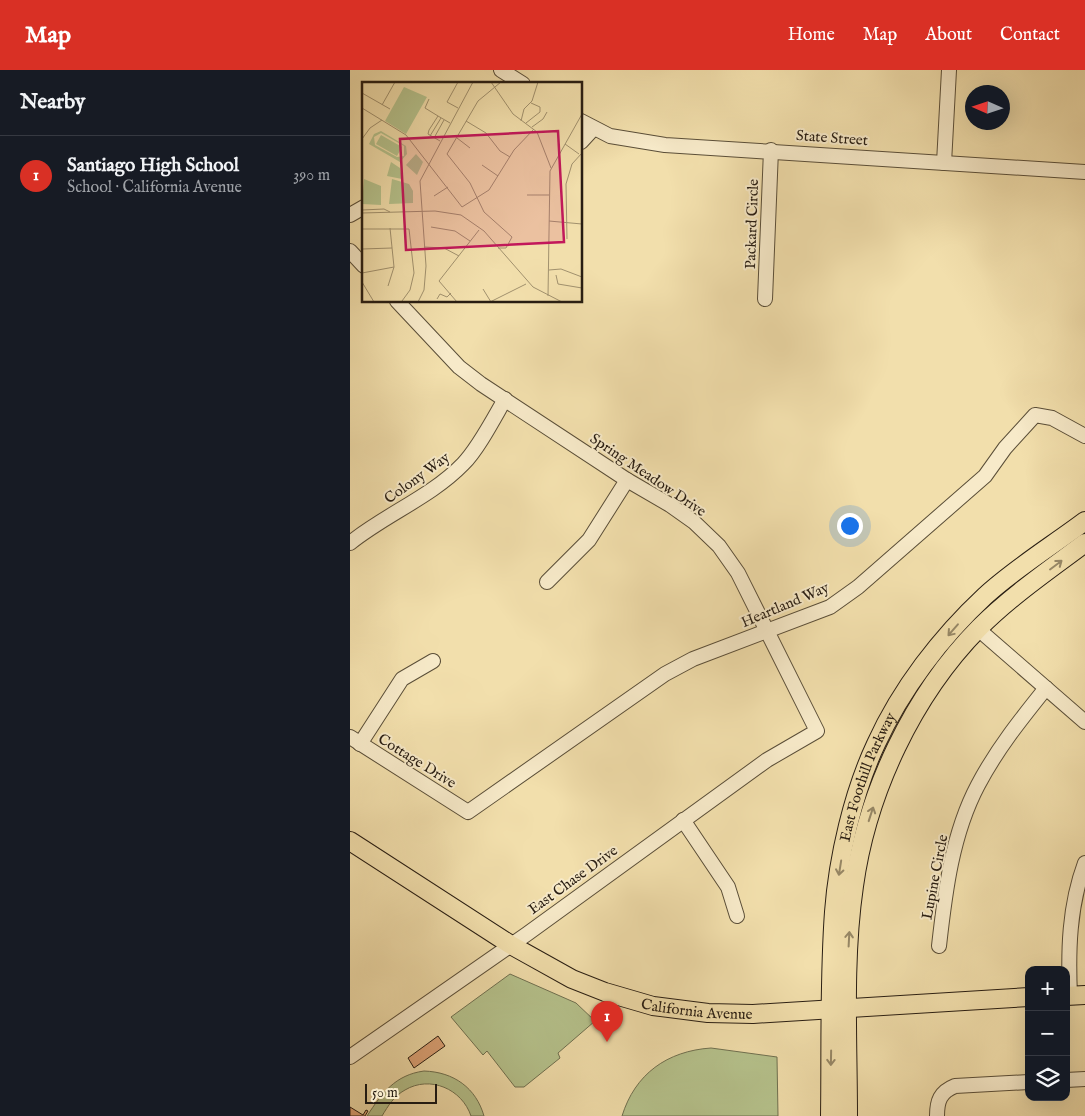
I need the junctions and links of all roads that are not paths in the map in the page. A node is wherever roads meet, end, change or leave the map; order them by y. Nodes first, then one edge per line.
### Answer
1 (501, 70) edge
2 (948, 70) edge
3 (519, 82) edge
4 (587, 125) edge
5 (582, 139) edge
6 (771, 150) junction
7 (944, 163) junction
8 (1085, 172) edge
9 (362, 208) edge
10 (350, 215) edge
11 (350, 251) edge
12 (362, 264) edge
13 (765, 300) dead end
14 (398, 302) edge
15 (506, 399) junction
16 (1085, 436) edge
17 (627, 480) junction
18 (1085, 521) edge
19 (350, 543) edge
20 (1085, 543) edge
21 (1043, 553) junction
22 (547, 582) dead end
23 (978, 629) junction
24 (768, 632) junction
25 (433, 661) dead end
26 (1046, 688) junction
27 (1085, 722) edge
28 (817, 731) joint
29 (355, 740) edge
30 (468, 812) joint
31 (683, 820) junction
32 (350, 841) edge
33 (1085, 863) edge
34 (738, 916) dead end
35 (511, 945) junction
36 (939, 946) dead end
37 (1074, 996) edge
38 (1025, 998) edge
39 (840, 1009) junction
40 (350, 1057) edge
41 (1085, 1079) edge
42 (1070, 1080) edge
43 (1025, 1082) edge
44 (830, 1116) edge
45 (848, 1116) edge
46 (936, 1116) edge

1 - 3 street
2 - 7 street
4 - 5 street
4 - 6 street, State Street
6 - 7 street, State Street
6 - 13 street, Packard Circle
7 - 8 street, State Street
9 - 10 street
11 - 12 street
14 - 15 street, Spring Meadow Drive
15 - 17 street, Spring Meadow Drive
15 - 19 street, Colony Way
16 - 24 street, Heartland Way
17 - 22 street
17 - 24 street, Spring Meadow Drive
18 - 21 main road, East Foothill Parkway
23 -> 20 main road, East Foothill Parkway
21 - 23 main road
21 -> 39 main road, East Foothill Parkway
23 - 26 street
39 -> 23 main road, East Foothill Parkway
24 - 28 street, Spring Meadow Drive
24 - 30 street, Heartland Way
25 - 29 street
26 - 27 street
26 - 36 street, Lupine Circle
28 - 31 street, East Chase Drive
29 - 30 street, Cottage Drive
31 - 34 street
31 - 35 street, East Chase Drive
32 - 35 main road, California Avenue
33 - 37 street
35 - 39 main road, California Avenue
35 - 40 street, East Chase Drive
38 - 39 main road, California Avenue
39 -> 44 main road, East Foothill Parkway
39 - 45 main road, East Foothill Parkway
41 - 42 street
43 - 46 street

